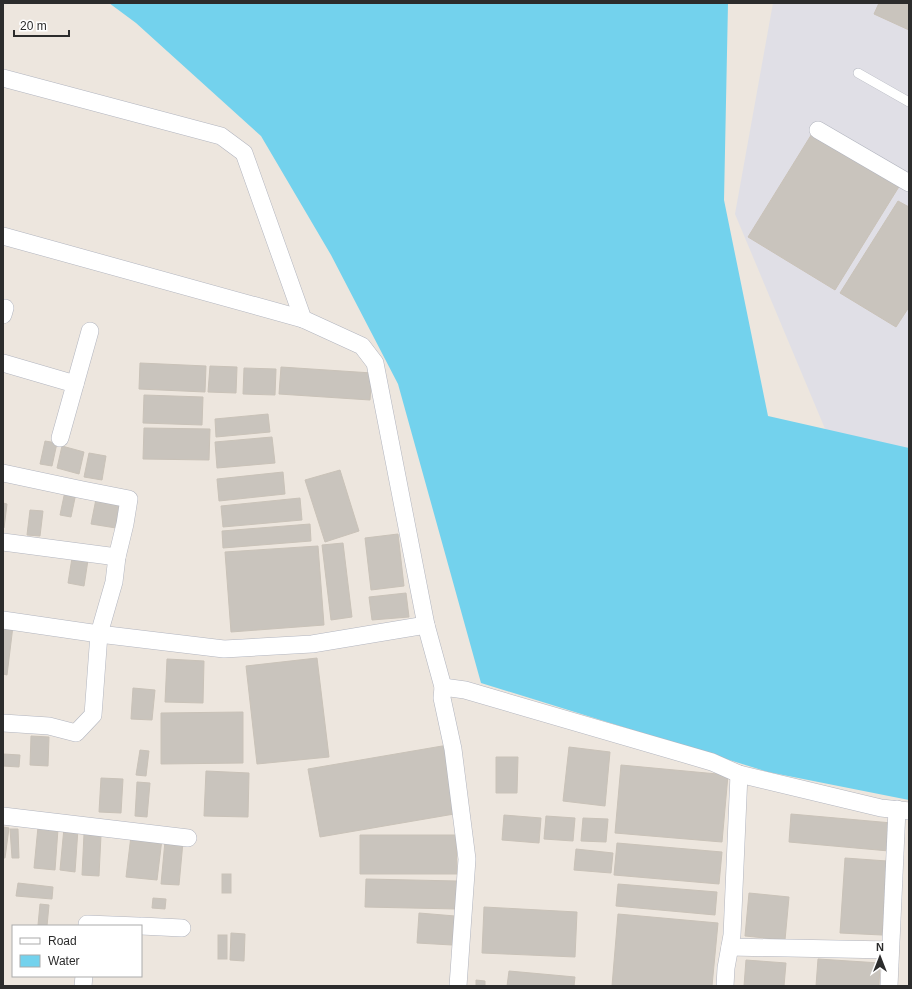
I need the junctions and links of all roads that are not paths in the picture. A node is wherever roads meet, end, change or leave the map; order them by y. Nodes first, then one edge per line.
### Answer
1 (858, 72) dead end
2 (3, 78) edge
3 (909, 102) edge
4 (818, 130) dead end
5 (909, 183) edge
6 (3, 236) edge
7 (304, 319) junction
8 (90, 331) dead end
9 (3, 363) edge
10 (75, 384) junction
11 (60, 438) dead end
12 (3, 473) edge
13 (3, 542) edge
14 (117, 557) junction
15 (3, 620) edge
16 (426, 625) junction
17 (100, 634) junction
18 (443, 687) junction
19 (3, 723) edge
20 (739, 774) junction
21 (903, 810) edge
22 (3, 816) edge
23 (188, 838) dead end
24 (87, 925) edge
25 (114, 925) edge
26 (142, 926) edge
27 (182, 928) dead end
28 (730, 947) junction
29 (890, 950) junction
30 (458, 986) edge
31 (726, 986) edge
32 (889, 986) edge

1 - 3 lane
2 - 7 street
4 - 5 street
6 - 7 street
7 - 16 street
8 - 10 street
9 - 10 street
10 - 11 street
12 - 14 street
13 - 14 street
14 - 17 street
15 - 17 street
16 - 17 street
16 - 18 street
17 - 19 street
18 - 20 street
18 - 30 street
20 - 21 street
20 - 28 street
21 - 29 street
22 - 23 street
24 - 25 street
26 - 27 street
28 - 29 street
28 - 31 street
29 - 32 street

